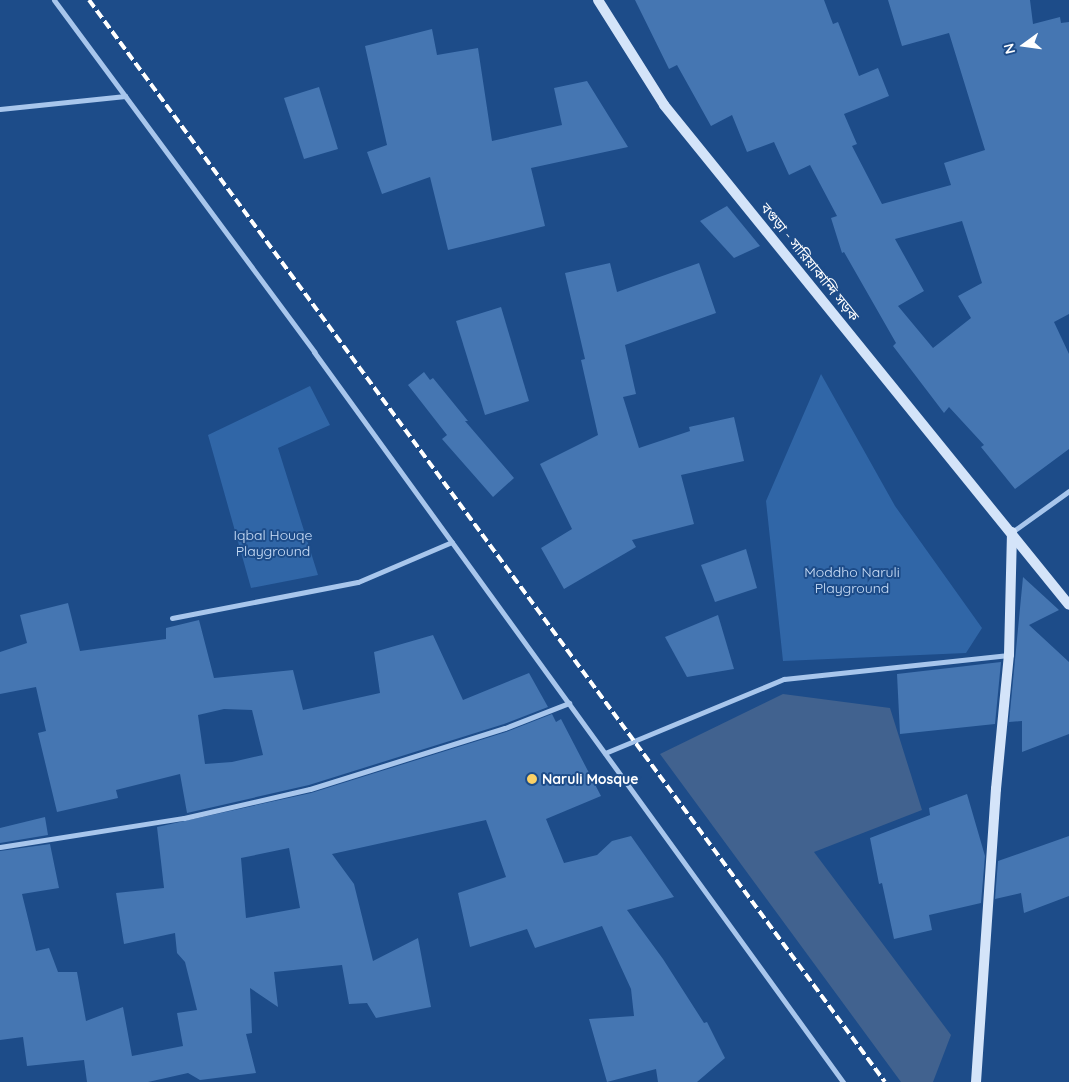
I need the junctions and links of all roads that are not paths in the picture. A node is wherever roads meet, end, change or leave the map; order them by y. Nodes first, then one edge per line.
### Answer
1 (54, 0) edge
2 (598, 0) edge
3 (125, 96) junction
4 (0, 109) edge
5 (1069, 491) edge
6 (1012, 532) junction
7 (452, 542) junction
8 (1069, 605) edge
9 (172, 618) dead end
10 (1009, 655) junction
11 (568, 703) junction
12 (605, 753) junction
13 (0, 847) edge
14 (843, 1082) edge
15 (976, 1082) edge

1 - 3 street
2 - 6 main road, বগুড়া - সারিয়াকান্দি সড়ক
3 - 4 street
3 - 7 street
5 - 6 street
6 - 8 main road, বগুড়া - সারিয়াকান্দি সড়ক
6 - 10 main road
7 - 9 street
7 - 11 street
10 - 12 street
10 - 15 main road
11 - 12 street
11 - 13 street
12 - 14 street

